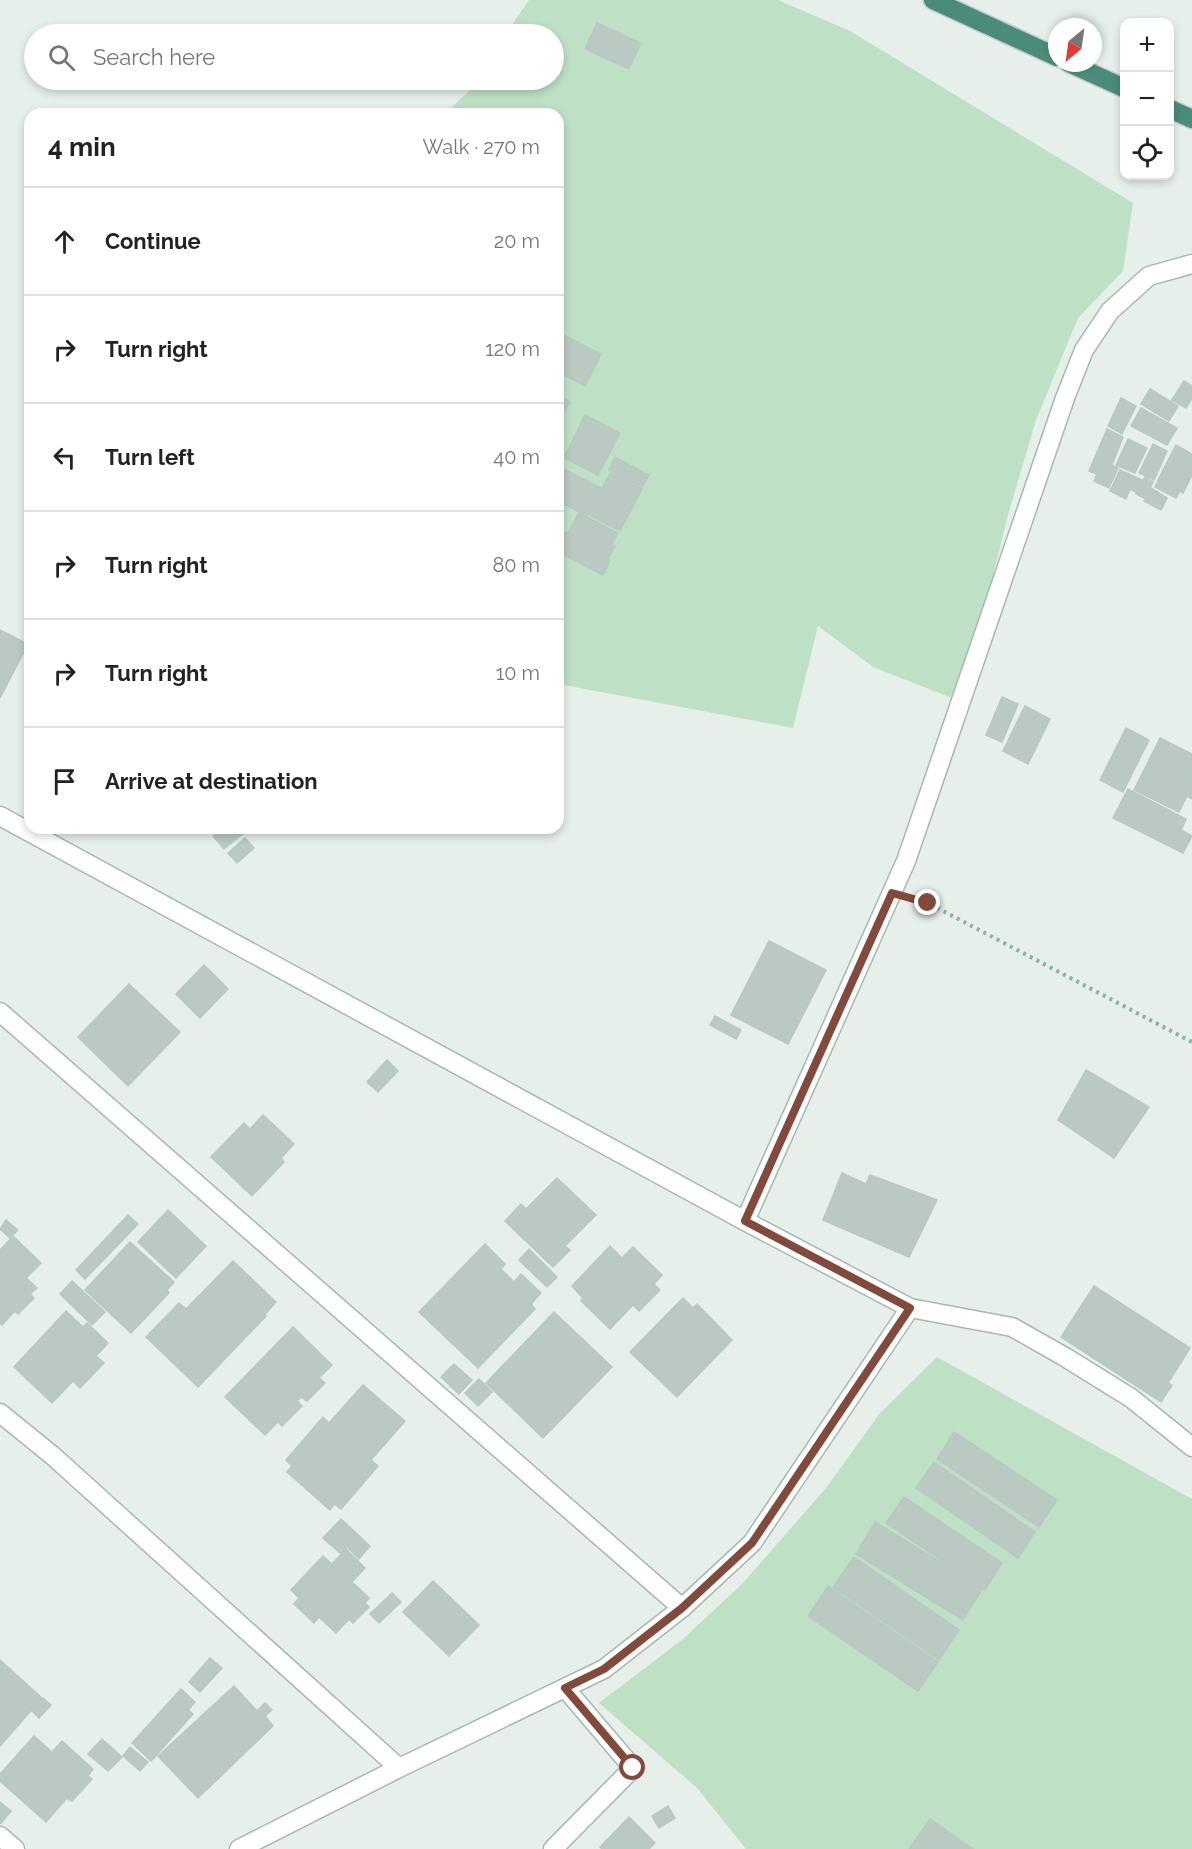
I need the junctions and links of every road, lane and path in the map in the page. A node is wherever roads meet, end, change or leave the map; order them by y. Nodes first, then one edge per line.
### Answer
1 (933, 0) edge
2 (1048, 53) edge
3 (1089, 72) edge
4 (1120, 86) edge
5 (1174, 110) edge
6 (1192, 119) edge
7 (1192, 264) edge
8 (0, 816) edge
9 (24, 829) edge
10 (33, 834) edge
11 (892, 893) junction
12 (0, 1012) edge
13 (1192, 1042) edge
14 (745, 1221) junction
15 (910, 1308) junction
16 (0, 1413) edge
17 (1192, 1447) edge
18 (682, 1608) junction
19 (565, 1688) junction
20 (399, 1768) junction
21 (0, 1836) edge
22 (15, 1849) edge
23 (239, 1849) edge
24 (553, 1849) edge

1 - 2 highway
3 - 4 highway
5 - 6 highway
7 - 11 street
8 - 9 street
10 - 14 street
11 - 13 path
11 - 14 street
12 - 18 street
14 - 15 street
15 - 17 street
15 - 18 street
16 - 20 street
18 - 19 street
19 - 20 street
19 - 24 street
20 - 23 street
21 - 22 street

